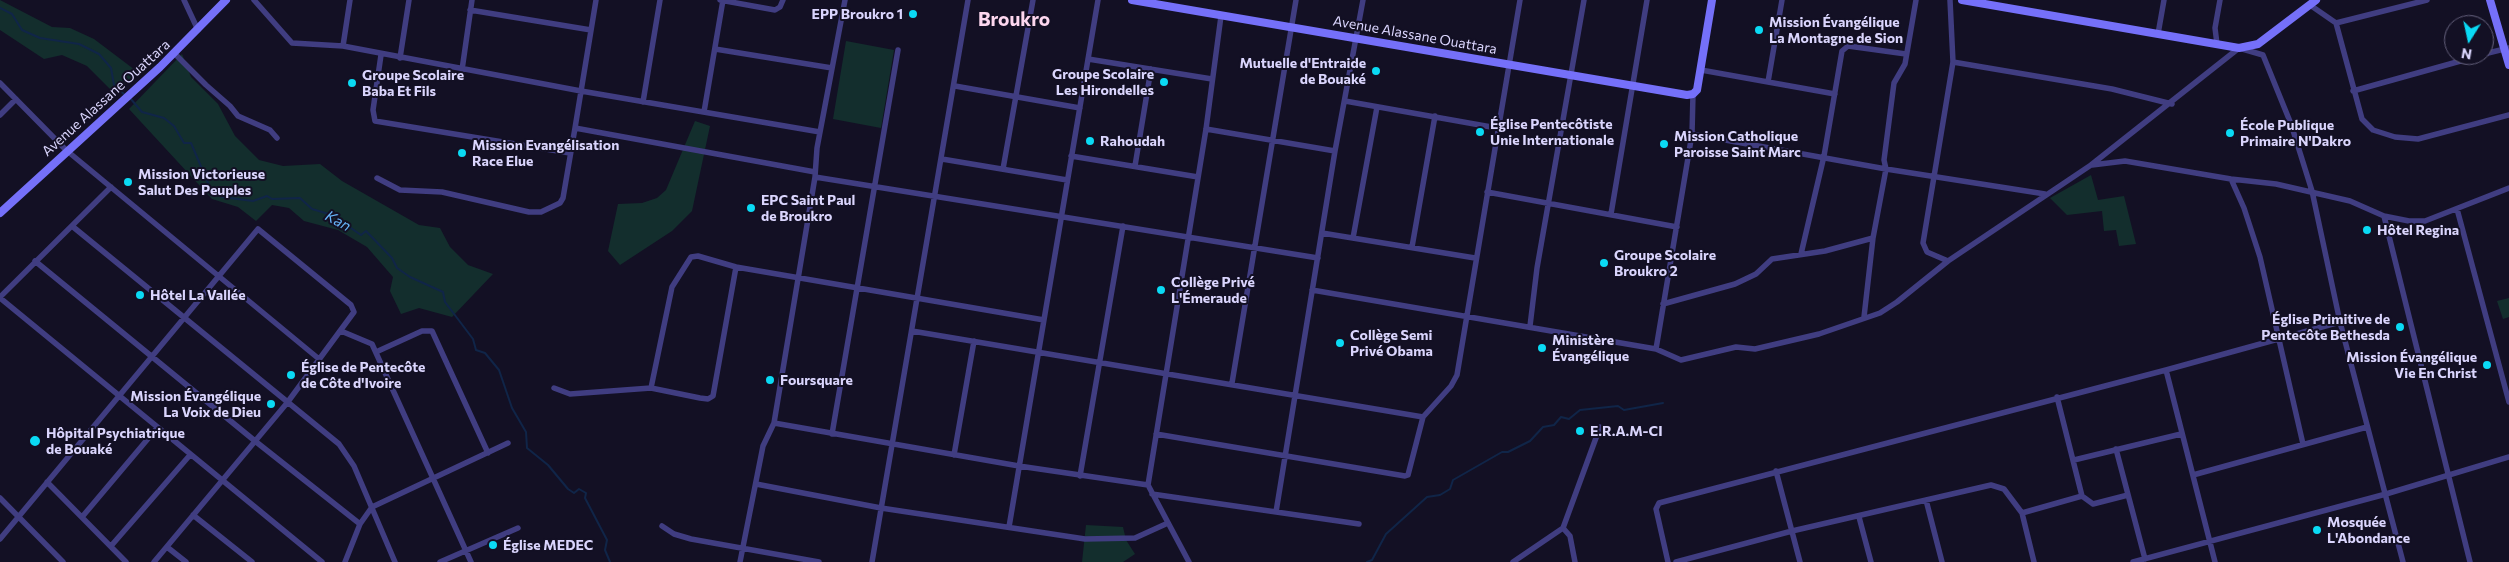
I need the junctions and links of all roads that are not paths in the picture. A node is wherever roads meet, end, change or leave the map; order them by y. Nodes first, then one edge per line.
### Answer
1 (184, 0) edge
2 (226, 0) edge
3 (254, 0) edge
4 (350, 0) edge
5 (409, 0) edge
6 (472, 0) edge
7 (596, 0) edge
8 (660, 0) edge
9 (722, 0) edge
10 (783, 0) edge
11 (845, 0) edge
12 (968, 0) edge
13 (1033, 0) edge
14 (1098, 0) edge
15 (1132, 0) edge
16 (1296, 0) edge
17 (1363, 0) edge
18 (1520, 0) edge
19 (1584, 0) edge
20 (1647, 0) edge
21 (1712, 0) edge
22 (1782, 0) edge
23 (1916, 0) edge
24 (1950, 0) edge
25 (1962, 0) edge
26 (2164, 0) edge
27 (2220, 0) edge
28 (2427, 0) edge
29 (2490, 0) edge
30 (2313, 2) edge
31 (1164, 3) edge
32 (470, 10) junction
33 (1221, 16) junction
34 (2336, 23) junction
35 (1291, 27) junction
36 (198, 30) junction
37 (591, 30) junction
38 (2158, 34) junction
39 (1356, 38) junction
40 (2217, 44) junction
41 (344, 46) junction
42 (2239, 48) junction
43 (2507, 48) edge
44 (715, 49) junction
45 (898, 50) dead end
46 (2494, 52) edge
47 (174, 53) junction
48 (1906, 54) junction
49 (381, 55) junction
50 (400, 58) junction
51 (1088, 59) junction
52 (1952, 62) junction
53 (1508, 63) junction
54 (2447, 65) edge
55 (2509, 65) edge
56 (832, 68) junction
57 (1151, 69) junction
58 (462, 70) junction
59 (1701, 70) junction
60 (1570, 75) junction
61 (1212, 79) junction
62 (1768, 82) junction
63 (0, 83) edge
64 (955, 86) junction
65 (1632, 86) junction
66 (2353, 91) junction
67 (581, 92) junction
68 (1693, 94) junction
69 (1835, 94) junction
70 (1015, 96) junction
71 (16, 99) junction
72 (1344, 101) junction
73 (643, 102) junction
74 (2172, 104) junction
75 (1377, 107) junction
76 (1080, 108) junction
77 (704, 112) junction
78 (0, 115) edge
79 (2509, 115) edge
80 (1435, 116) junction
81 (575, 128) junction
82 (1497, 128) junction
83 (1206, 129) junction
84 (820, 132) junction
85 (1692, 134) junction
86 (277, 138) dead end
87 (1272, 140) junction
88 (66, 150) junction
89 (1335, 150) junction
90 (570, 153) junction
91 (1071, 156) junction
92 (1824, 156) junction
93 (942, 159) junction
94 (2091, 165) junction
95 (1135, 166) junction
96 (1003, 169) junction
97 (1886, 170) junction
98 (815, 174) junction
99 (1198, 177) junction
100 (1934, 177) junction
101 (377, 178) dead end
102 (2230, 179) junction
103 (1067, 180) junction
104 (873, 184) junction
105 (111, 188) junction
106 (2509, 188) edge
107 (2312, 191) junction
108 (1487, 192) junction
109 (936, 194) junction
110 (2045, 194) junction
111 (1549, 203) junction
112 (2457, 209) junction
113 (0, 213) edge
114 (1611, 214) junction
115 (1061, 216) junction
116 (2384, 216) junction
117 (72, 226) junction
118 (1123, 226) junction
119 (1676, 227) junction
120 (1322, 233) junction
121 (1187, 236) junction
122 (1353, 238) junction
123 (1873, 238) junction
124 (1254, 246) junction
125 (1412, 247) junction
126 (1801, 254) junction
127 (1318, 258) junction
128 (1475, 258) junction
129 (35, 261) junction
130 (1948, 262) junction
131 (736, 267) junction
132 (218, 275) junction
133 (798, 278) junction
134 (856, 287) junction
135 (1312, 290) junction
136 (0, 297) edge
137 (918, 297) junction
138 (1663, 304) junction
139 (183, 317) junction
140 (1466, 317) junction
141 (1864, 317) junction
142 (1044, 320) junction
143 (2340, 322) junction
144 (1530, 326) junction
145 (341, 331) junction
146 (912, 331) junction
147 (2279, 339) junction
148 (974, 341) junction
149 (1656, 349) junction
150 (1038, 351) junction
151 (376, 352) junction
152 (151, 356) junction
153 (320, 359) junction
154 (1099, 362) junction
155 (2166, 370) junction
156 (1165, 373) junction
157 (1232, 383) junction
158 (554, 388) dead end
159 (651, 388) junction
160 (2508, 392) edge
161 (1296, 394) junction
162 (118, 396) junction
163 (2057, 397) junction
164 (2509, 402) edge
165 (287, 403) junction
166 (1423, 417) junction
167 (774, 423) junction
168 (1600, 427) dead end
169 (2368, 427) junction
170 (157, 428) junction
171 (832, 434) junction
172 (1156, 434) junction
173 (2181, 434) junction
174 (255, 441) junction
175 (508, 443) dead end
176 (2303, 444) junction
177 (892, 445) junction
178 (2116, 449) junction
179 (488, 453) junction
180 (1286, 454) junction
181 (190, 455) junction
182 (954, 455) junction
183 (2509, 457) edge
184 (2074, 460) junction
185 (1019, 466) junction
186 (1776, 471) junction
187 (2448, 474) junction
188 (2194, 475) junction
189 (1080, 476) junction
190 (433, 477) junction
191 (222, 481) junction
192 (47, 482) junction
193 (756, 484) junction
194 (1148, 484) junction
195 (1152, 494) junction
196 (2386, 494) junction
197 (2128, 495) junction
198 (2082, 496) junction
199 (0, 498) edge
200 (1926, 500) junction
201 (372, 507) junction
202 (881, 508) junction
203 (1276, 512) junction
204 (2022, 513) junction
205 (194, 515) junction
206 (82, 517) junction
207 (1858, 517) junction
208 (19, 518) junction
209 (1168, 523) junction
210 (360, 524) junction
211 (1359, 524) dead end
212 (662, 526) dead end
213 (1009, 527) junction
214 (518, 528) dead end
215 (1563, 528) junction
216 (1792, 531) junction
217 (0, 539) edge
218 (2210, 541) junction
219 (111, 546) junction
220 (167, 547) junction
221 (742, 550) junction
222 (466, 551) junction
223 (2145, 559) junction
224 (63, 562) edge
225 (126, 562) edge
226 (154, 562) edge
227 (186, 562) edge
228 (252, 562) edge
229 (322, 562) edge
230 (345, 562) edge
231 (395, 562) edge
232 (440, 562) edge
233 (471, 562) edge
234 (740, 562) edge
235 (819, 562) edge
236 (872, 562) edge
237 (1189, 562) edge
238 (1513, 562) edge
239 (1575, 562) edge
240 (1668, 562) edge
241 (1676, 562) edge
242 (1800, 562) edge
243 (1871, 562) edge
244 (1942, 562) edge
245 (2034, 562) edge
246 (2133, 562) edge
247 (2215, 562) edge
248 (2403, 562) edge
249 (2470, 562) edge

1 - 36 street
2 - 36 street, Avenue Alassane Ouattara
3 - 41 street
4 - 41 street
5 - 50 street
6 - 32 street
7 - 37 street
8 - 73 street
9 - 10 street
9 - 44 street
11 - 56 street
12 - 64 street
13 - 70 street
14 - 51 street
15 - 31 street, Avenue Alassane Ouattara
16 - 35 street
17 - 39 street
18 - 53 street
19 - 60 street
20 - 65 street
21 - 59 street
22 - 62 street
23 - 48 street
24 - 52 street
25 - 38 street
26 - 38 street
27 - 40 street
28 - 34 street
29 - 43 street
30 - 34 street
30 - 42 street
31 - 33 street, Avenue Alassane Ouattara
32 - 37 street
32 - 58 street
33 - 35 street, Avenue Alassane Ouattara
33 - 61 street
34 - 66 street
35 - 39 street, Avenue Alassane Ouattara
35 - 87 street
36 - 47 street, Avenue Alassane Ouattara
37 - 67 street
38 - 40 street
39 - 53 street, Avenue Alassane Ouattara
39 - 72 street
40 - 42 street
41 - 49 street
42 - 74 street
42 - 107 street
43 - 46 street
43 - 55 street
44 - 56 street
44 - 77 street
45 - 104 street
47 - 86 street
47 - 88 street, Avenue Alassane Ouattara
48 - 69 street
48 - 97 street
49 - 50 street
49 - 90 street
50 - 58 street
51 - 57 street
51 - 76 street
52 - 74 street
52 - 100 street
53 - 60 street, Avenue Alassane Ouattara
53 - 82 street
54 - 66 street
56 - 84 street
57 - 61 street
57 - 95 street
58 - 67 street
59 - 62 street
59 - 68 street
60 - 65 street, Avenue Alassane Ouattara
60 - 111 street
61 - 83 street
62 - 69 street
63 - 71 street
64 - 70 street
64 - 93 street
65 - 68 street, Avenue Alassane Ouattara
65 - 114 street
66 - 79 street
67 - 73 street
67 - 81 street
68 - 85 street
69 - 92 street
70 - 76 street
70 - 96 street
71 - 78 street
71 - 88 street
72 - 75 street
72 - 89 street
73 - 77 street
74 - 94 street
75 - 80 street
75 - 122 street
76 - 91 street
77 - 84 street
80 - 82 street
80 - 125 street
81 - 90 street
81 - 98 street
82 - 108 street
83 - 87 street
83 - 99 street
84 - 98 street
85 - 92 street
85 - 119 street
87 - 89 street
87 - 124 street
88 - 105 street
88 - 113 street, Avenue Alassane Ouattara
89 - 120 street
90 - 101 street
91 - 95 street
91 - 103 street
92 - 97 street
92 - 126 street
93 - 96 street
93 - 109 street
94 - 102 street
94 - 110 street
95 - 99 street
96 - 103 street
97 - 100 street
97 - 123 street
98 - 104 street
98 - 133 street
99 - 121 street
100 - 110 street
100 - 130 street
102 - 107 street
102 - 147 street
103 - 115 street
104 - 109 street
104 - 134 street
105 - 117 street
105 - 132 street
106 - 112 street
107 - 116 street
107 - 143 street
108 - 111 street
108 - 128 street
109 - 115 street
109 - 137 street
110 - 130 street
111 - 114 street
111 - 144 street
112 - 116 street
112 - 160 street
114 - 119 street
115 - 118 street
115 - 142 street
116 - 187 street
117 - 129 street
117 - 139 street
118 - 121 street
118 - 154 street
119 - 138 street
120 - 122 street
120 - 127 street
121 - 124 street
121 - 156 street
122 - 125 street
123 - 126 street
123 - 141 street
124 - 127 street
124 - 157 street
125 - 128 street
126 - 138 street
127 - 135 street
128 - 140 street
129 - 136 street
129 - 152 street
130 - 141 street
131 - 133 street
131 - 159 street
131 - 159 street
132 - 139 street
132 - 145 street
132 - 153 street
133 - 134 street
133 - 167 street
134 - 137 street
134 - 171 street
135 - 140 street
135 - 161 street
136 - 162 street
137 - 142 street
137 - 146 street
138 - 149 street
139 - 152 street
139 - 165 street
140 - 144 street
140 - 166 street
141 - 149 street
142 - 150 street
143 - 147 street
143 - 169 street
144 - 149 street
145 - 151 street
145 - 153 street
146 - 148 street
146 - 177 street
147 - 155 street
147 - 176 street
148 - 150 street
148 - 182 street
150 - 154 street
150 - 185 street
151 - 179 street
151 - 190 street
152 - 162 street
152 - 174 street
153 - 165 street
154 - 156 street
154 - 189 street
155 - 163 street
155 - 173 street
156 - 157 street
156 - 172 street
157 - 161 street
158 - 159 street
160 - 164 street
161 - 166 street
161 - 180 street
162 - 170 street
162 - 192 street
163 - 184 street
163 - 186 street
165 - 174 street
165 - 201 street
166 - 180 street
167 - 171 street
167 - 193 street
168 - 215 street
169 - 176 street
169 - 196 street
170 - 181 street
170 - 206 street
171 - 177 street
172 - 180 street
172 - 194 street
173 - 178 street
173 - 188 street
174 - 191 street
174 - 210 street
175 - 179 street
176 - 188 street
177 - 182 street
177 - 202 street
178 - 184 street
178 - 197 street
179 - 190 street
180 - 203 street
181 - 191 street
181 - 219 street
182 - 185 street
183 - 187 street
184 - 198 street
185 - 189 street
185 - 213 street
186 - 216 street
186 - 240 street
187 - 196 street
187 - 249 street
188 - 218 street
189 - 194 street
190 - 201 street
190 - 222 street
191 - 205 street
191 - 229 street
192 - 206 street
192 - 208 street
193 - 202 street
193 - 221 street
194 - 195 street
195 - 203 street
195 - 209 street
196 - 218 street
196 - 248 street
197 - 198 street
197 - 223 street
198 - 204 street
199 - 208 street
200 - 204 street
200 - 207 street
200 - 244 street
201 - 210 street
201 - 231 street
202 - 213 street
202 - 236 street
203 - 211 street
204 - 245 street
205 - 220 street
205 - 228 street
206 - 219 street
207 - 216 street
207 - 243 street
208 - 217 street
208 - 224 street
209 - 213 street
209 - 237 street
210 - 230 street
212 - 221 street
214 - 222 street
215 - 238 street
215 - 239 street
216 - 241 street
216 - 242 street
218 - 223 street
218 - 247 street
219 - 225 street
220 - 226 street
220 - 227 street
221 - 234 street
221 - 235 street
222 - 232 street
222 - 233 street
223 - 246 street

